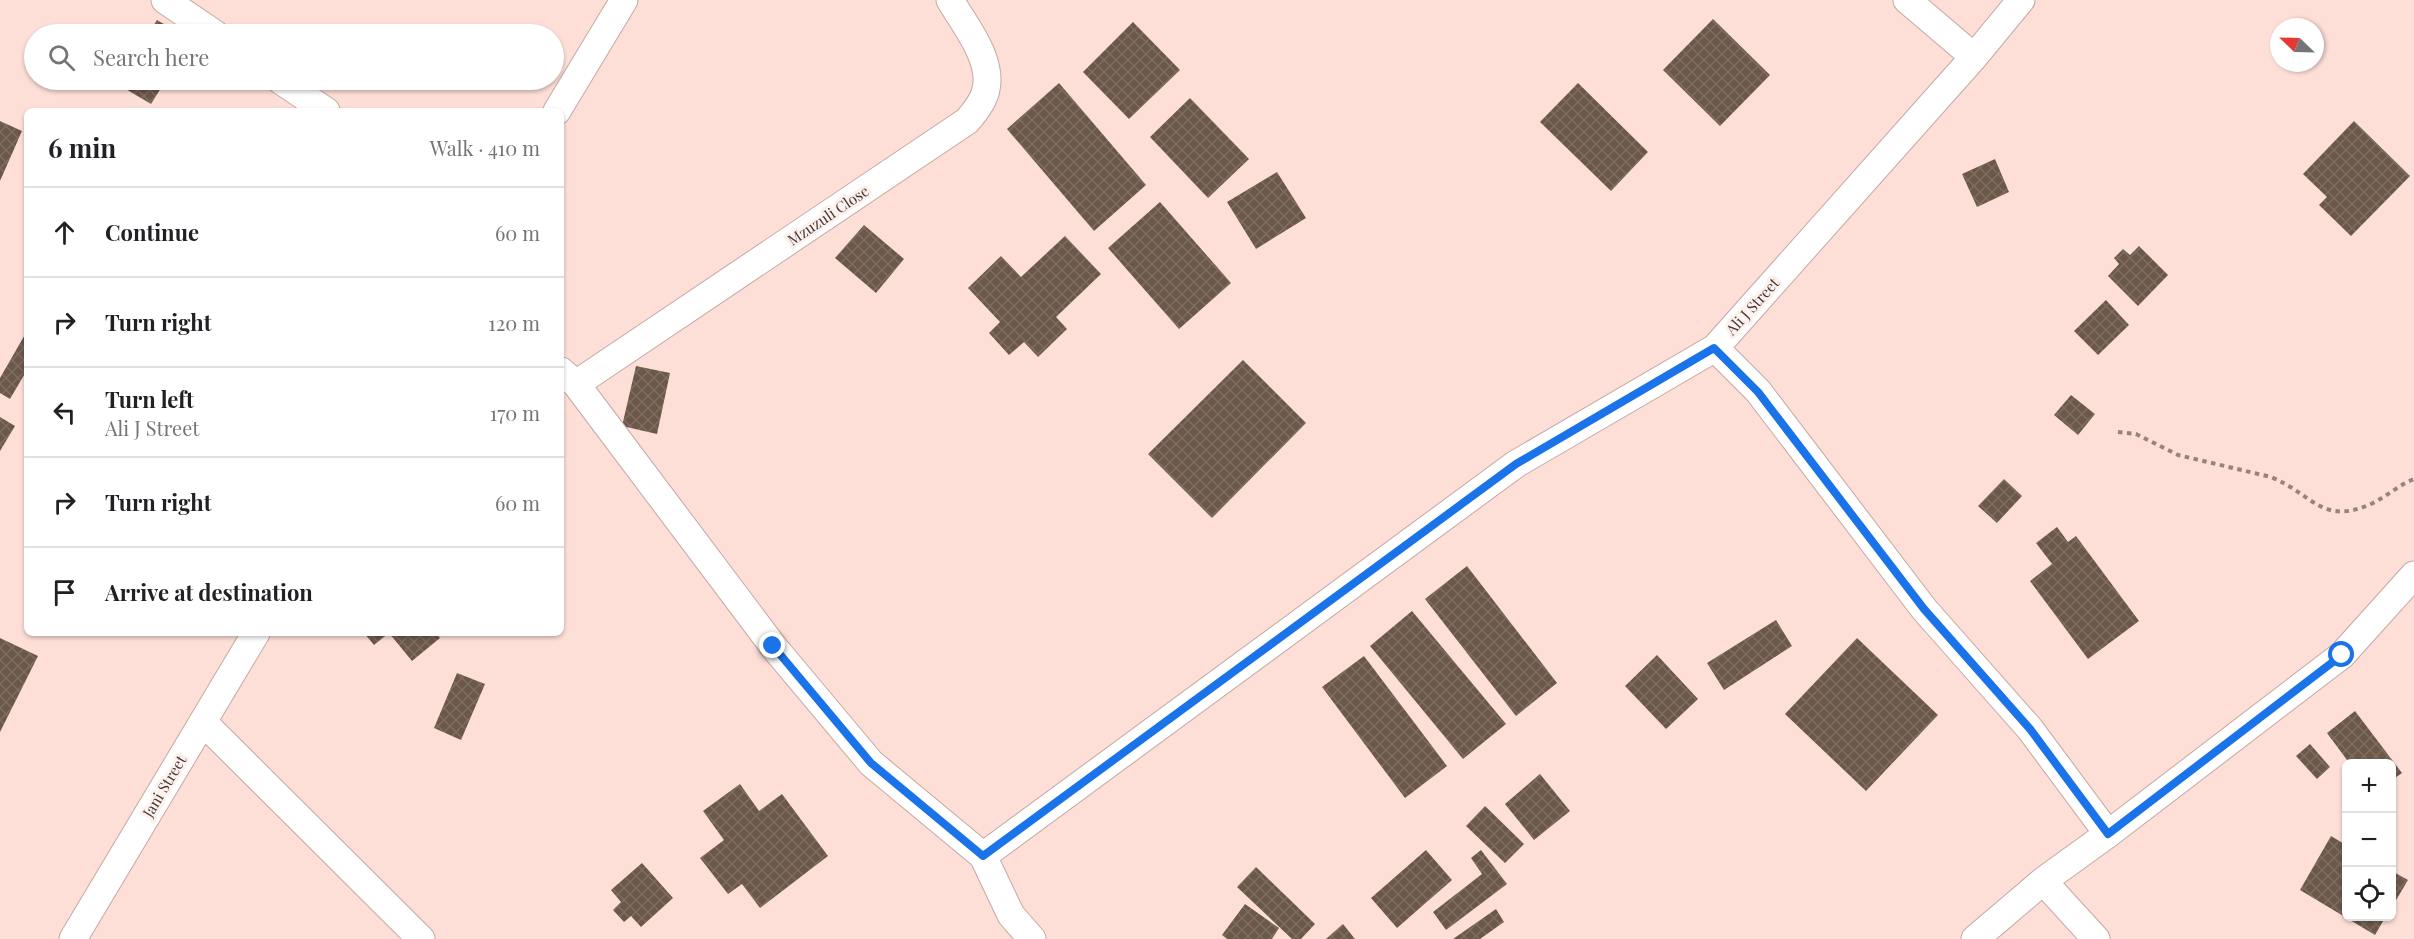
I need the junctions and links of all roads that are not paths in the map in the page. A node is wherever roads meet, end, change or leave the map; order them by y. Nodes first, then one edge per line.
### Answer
1 (165, 0) edge
2 (624, 0) edge
3 (950, 0) edge
4 (1907, 0) edge
5 (2021, 0) edge
6 (200, 24) edge
7 (1974, 57) junction
8 (295, 90) edge
9 (322, 108) edge
10 (559, 108) edge
11 (1714, 348) junction
12 (569, 377) edge
13 (2414, 575) edge
14 (254, 636) edge
15 (203, 722) junction
16 (2108, 834) junction
17 (983, 856) junction
18 (2043, 881) junction
19 (73, 939) edge
20 (421, 939) edge
21 (1032, 939) edge
22 (1975, 939) edge
23 (2096, 939) edge

1 - 6 street
2 - 10 street
3 - 12 street, Mzuzuli Close
4 - 7 street
5 - 7 street, Ali J Street
7 - 11 street, Ali J Street
8 - 9 street
11 - 16 street
11 - 17 street, Ali J Street
12 - 17 street
13 - 16 street
14 - 15 street, Jani Street
15 - 19 street, Jani Street
15 - 20 street
16 - 18 street
17 - 21 street
18 - 22 street
18 - 23 street

